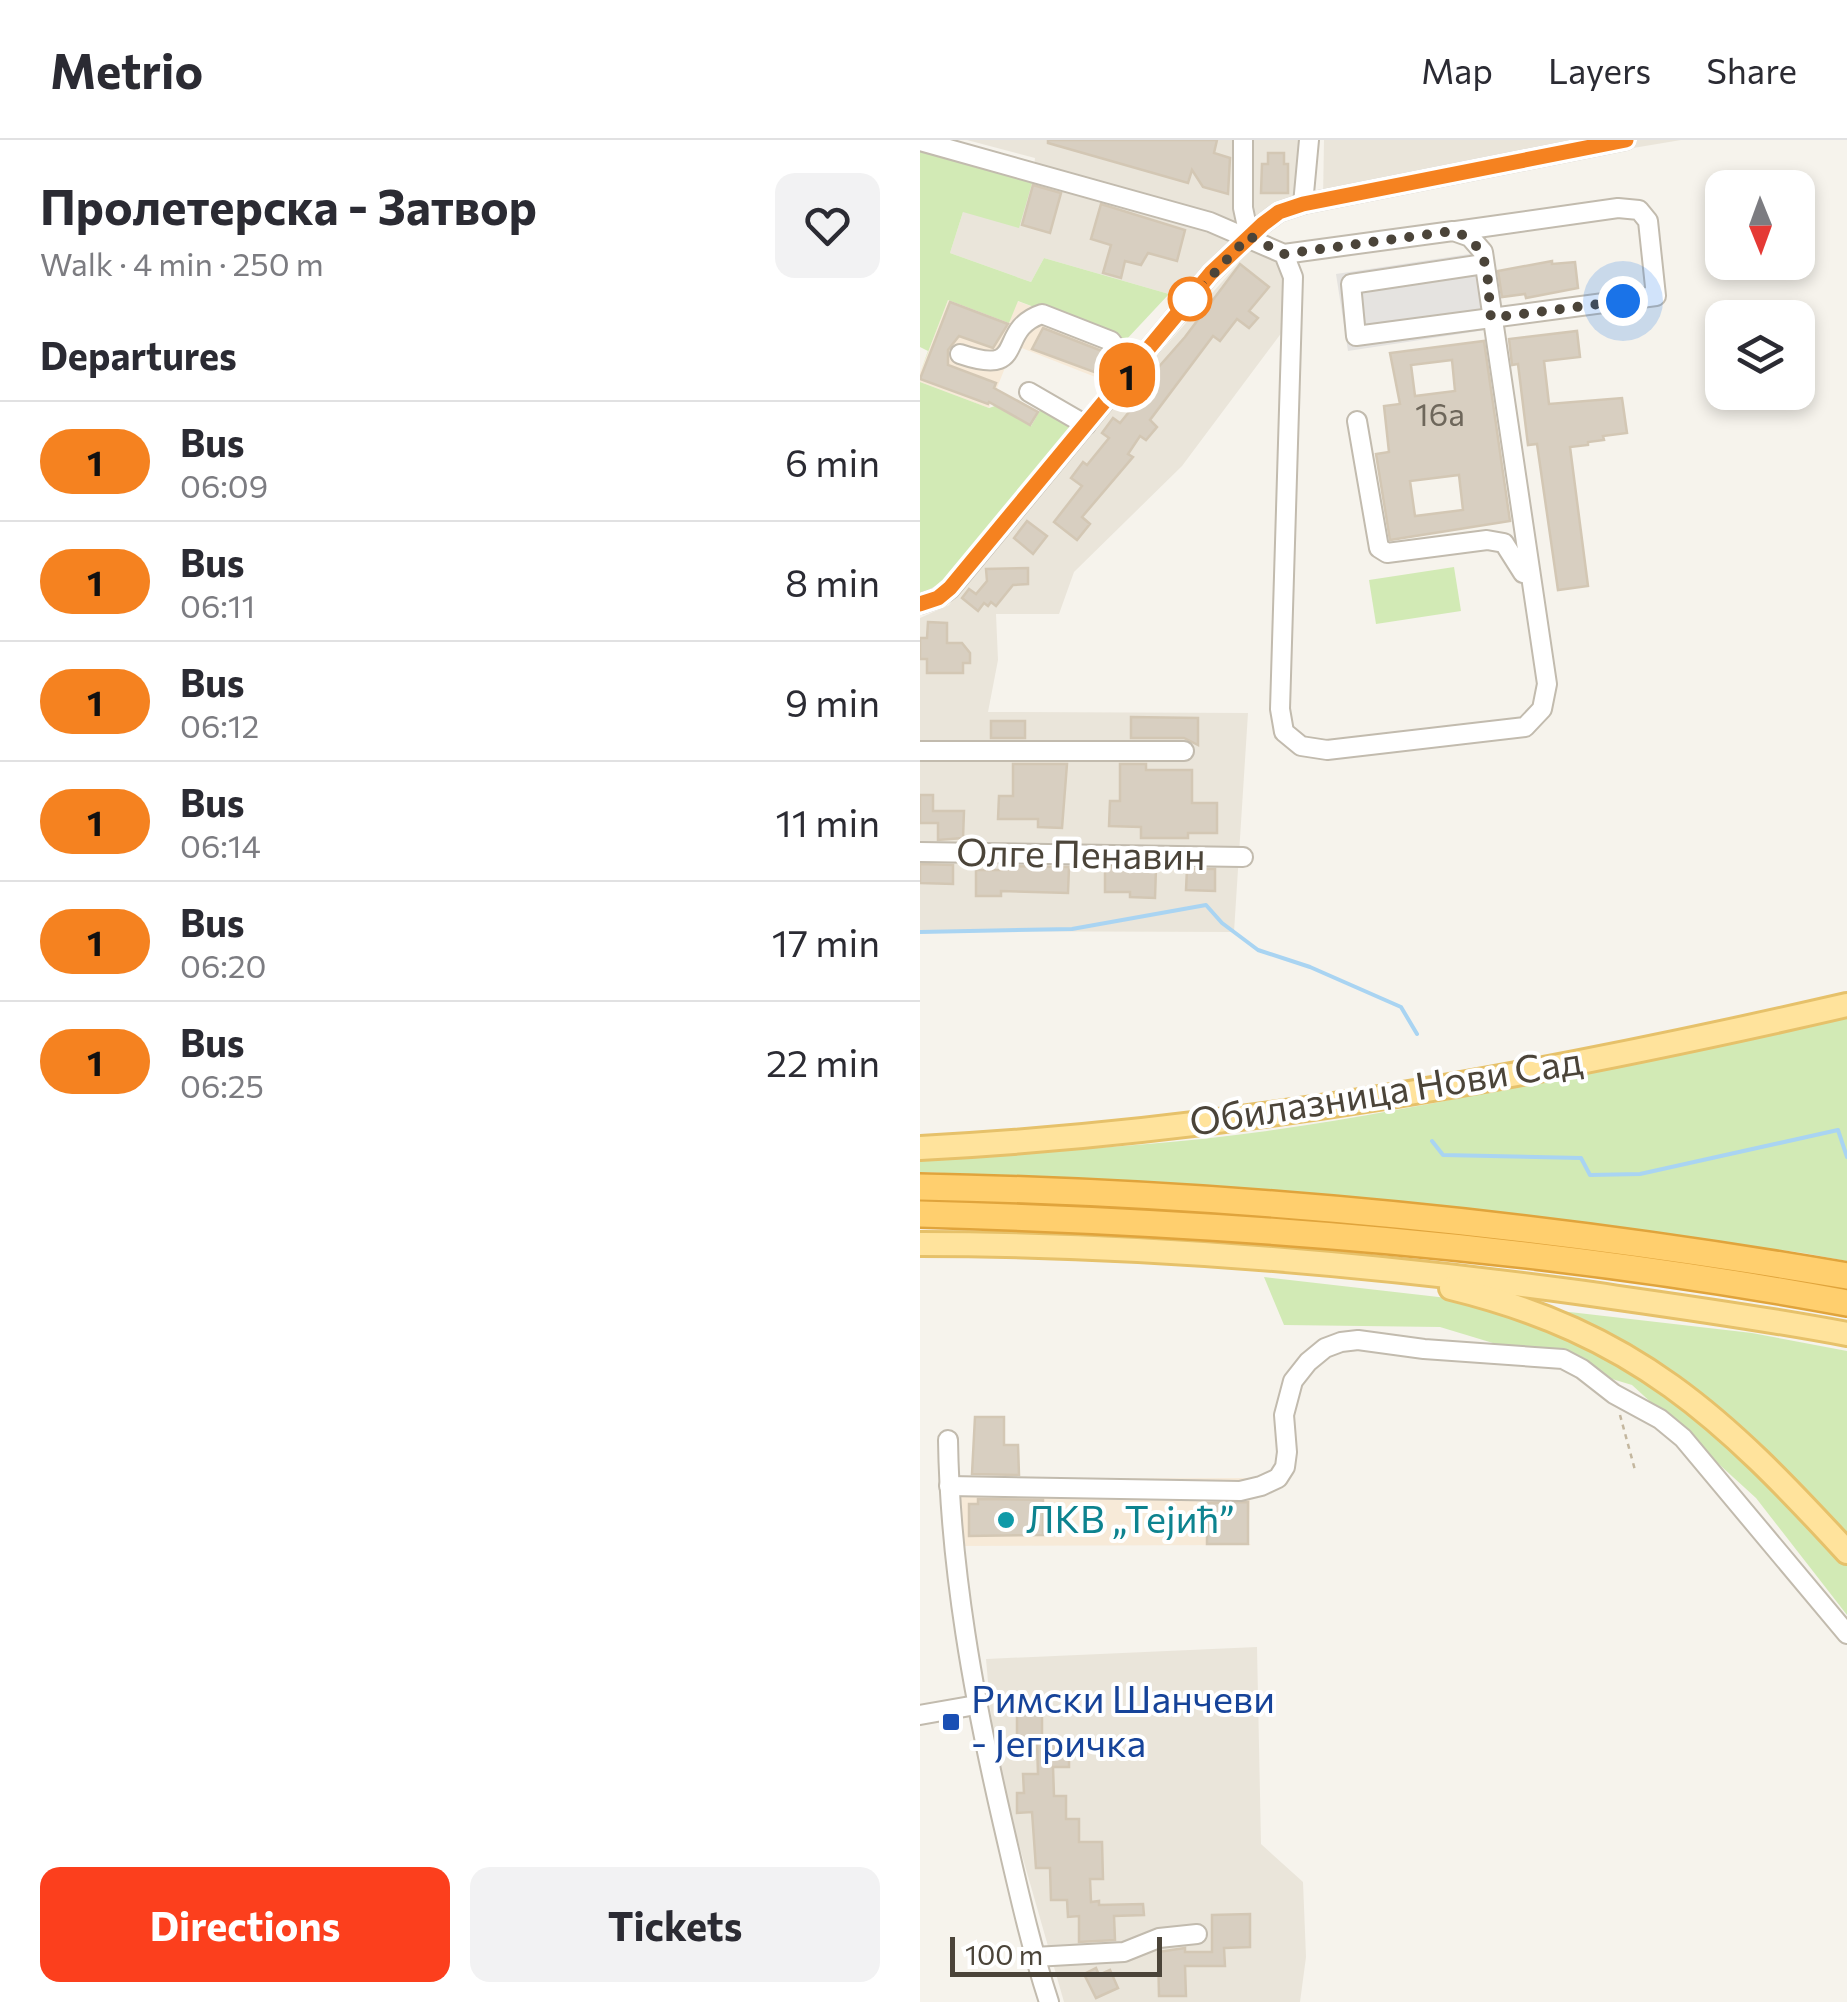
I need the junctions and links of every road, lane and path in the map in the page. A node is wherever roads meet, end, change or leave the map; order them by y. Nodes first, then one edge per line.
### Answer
1 (1243, 140) edge
2 (1309, 140) edge
3 (1626, 140) edge
4 (920, 141) edge
5 (1303, 204) junction
6 (1453, 231) junction
7 (1249, 236) junction
8 (1284, 254) junction
9 (1484, 264) junction
10 (1491, 318) junction
11 (960, 354) dead end
12 (1132, 369) junction
13 (1029, 392) dead end
14 (1358, 422) dead end
15 (1086, 424) junction
16 (920, 604) edge
17 (1533, 607) junction
18 (920, 750) edge
19 (1184, 750) dead end
20 (920, 852) edge
21 (1243, 856) dead end
22 (1847, 1004) edge
23 (920, 1148) edge
24 (920, 1187) edge
25 (920, 1214) edge
26 (920, 1244) edge
27 (1360, 1267) junction
28 (1847, 1276) edge
29 (1847, 1302) edge
30 (1847, 1334) edge
31 (1614, 1394) junction
32 (948, 1440) dead end
33 (1636, 1470) dead end
34 (949, 1486) junction
35 (1847, 1552) edge
36 (1847, 1634) edge
37 (976, 1706) junction
38 (920, 1715) edge
39 (1197, 1934) dead end
40 (1034, 1957) junction
41 (1049, 2002) edge

1 - 7 street
2 - 5 street
3 - 5 street
4 - 7 street
5 - 7 street
6 - 8 street
6 - 9 street
6 - 10 street
7 - 8 street
7 - 12 street
8 - 17 street
9 - 10 street
9 - 10 street
10 - 17 street
11 - 12 street
12 - 15 street
13 - 15 street
14 - 17 street
15 - 16 street
18 - 19 street
20 - 21 street, Олге Пенавин
22 - 23 main road, Обилазница Нови Сад
24 - 28 highway
25 - 29 highway
26 - 27 main road
27 - 30 main road
27 - 35 main road
31 - 33 path
31 - 34 street
31 - 36 street
32 - 34 street
34 - 37 street
37 - 38 street
37 - 40 street
39 - 40 street
40 - 41 street

